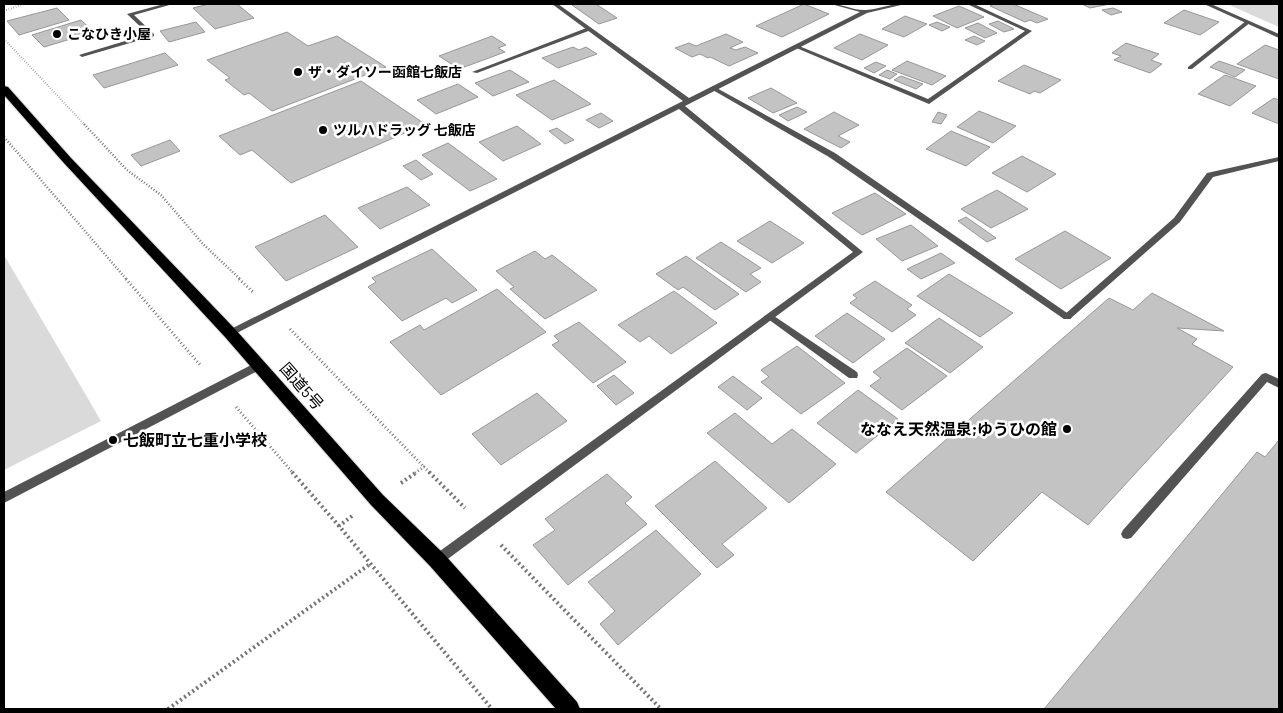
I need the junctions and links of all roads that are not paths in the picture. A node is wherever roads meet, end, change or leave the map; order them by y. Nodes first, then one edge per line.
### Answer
1 (170, 4) edge
2 (555, 4) edge
3 (834, 4) edge
4 (899, 4) edge
5 (970, 4) edge
6 (1207, 4) edge
7 (864, 12) junction
8 (1248, 22) junction
9 (590, 29) junction
10 (1279, 36) edge
11 (797, 47) junction
12 (82, 55) dead end
13 (1190, 68) dead end
14 (476, 72) dead end
15 (713, 88) junction
16 (4, 89) edge
17 (683, 103) junction
18 (1279, 159) edge
19 (771, 317) junction
20 (230, 332) junction
21 (259, 365) junction
22 (853, 374) dead end
23 (1279, 384) edge
24 (4, 498) edge
25 (1127, 534) dead end
26 (437, 560) junction
27 (570, 709) edge

1 - 12 street
2 - 9 street
3 - 7 street
4 - 7 street
5 - 11 street
6 - 8 street
7 - 11 street
8 - 10 street
8 - 13 street
9 - 14 street
9 - 17 street
11 - 15 street
15 - 17 street
15 - 18 street
16 - 20 highway, 国道5号
17 - 19 street
17 - 20 street
19 - 22 street
19 - 26 street
20 - 21 highway, 国道5号
21 - 24 street
21 - 26 highway, 国道5号
23 - 25 street
26 - 27 highway, 国道5号

